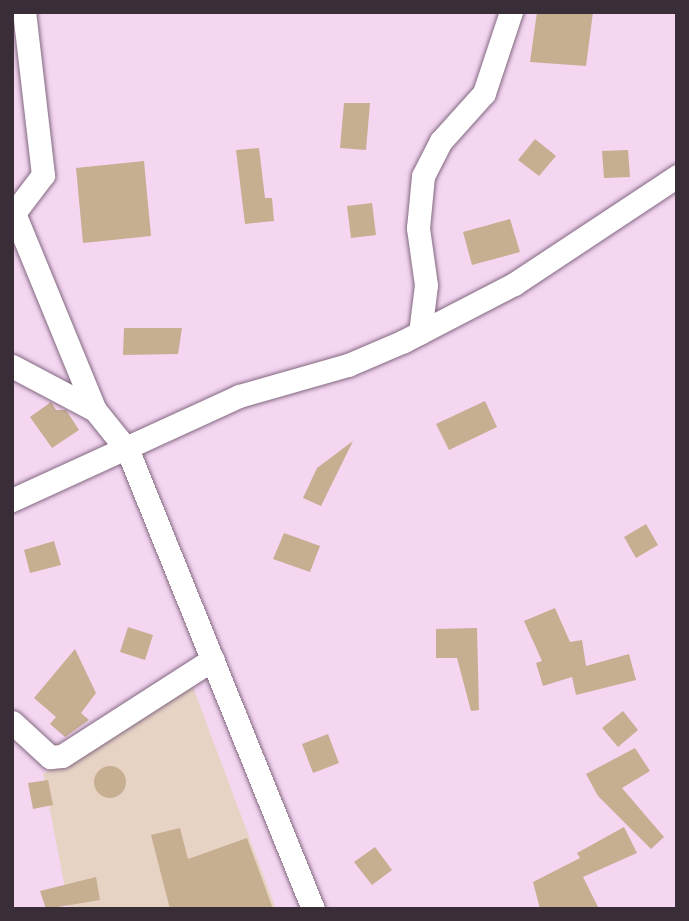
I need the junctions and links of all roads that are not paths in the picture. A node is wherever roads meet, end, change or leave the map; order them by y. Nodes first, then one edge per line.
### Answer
1 (24, 12) edge
2 (511, 12) edge
3 (677, 176) edge
4 (13, 210) edge
5 (420, 333) junction
6 (12, 366) edge
7 (95, 410) junction
8 (128, 451) junction
9 (12, 500) edge
10 (213, 659) junction
11 (12, 722) edge
12 (313, 909) edge

1 - 4 street
2 - 5 street
3 - 5 street
4 - 7 street
5 - 8 street
6 - 7 street
7 - 8 street
8 - 9 street
8 - 10 street
10 - 11 street
10 - 12 street

